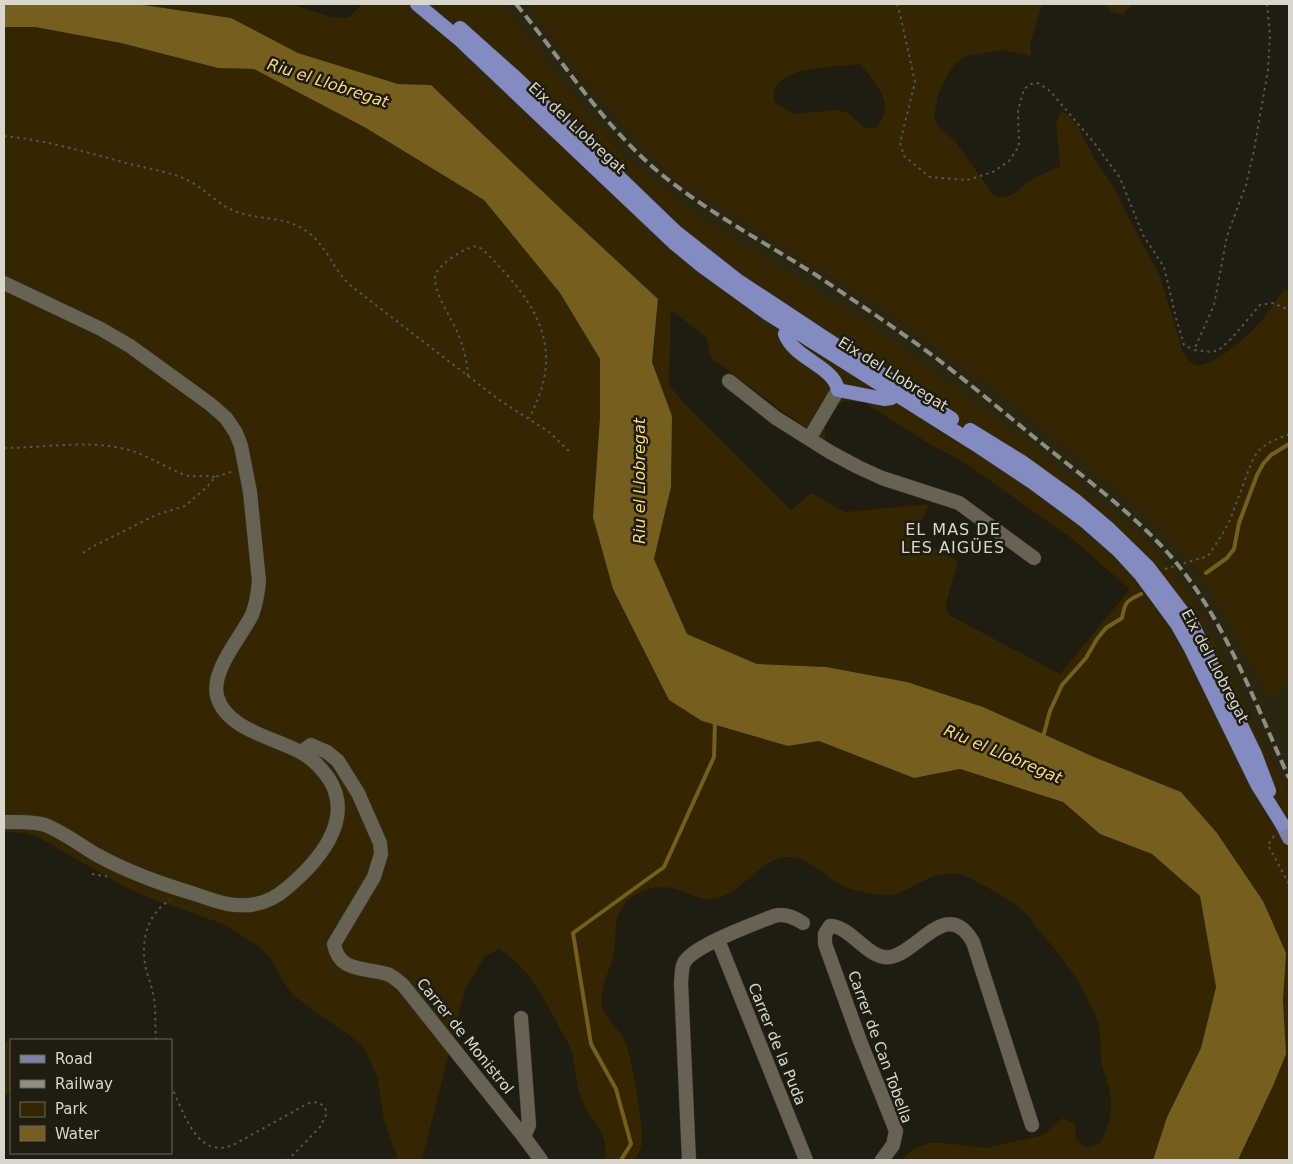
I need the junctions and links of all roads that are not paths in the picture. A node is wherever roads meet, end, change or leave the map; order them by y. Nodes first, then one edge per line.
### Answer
1 (417, 4) edge
2 (431, 4) edge
3 (4, 283) edge
4 (789, 327) junction
5 (728, 380) dead end
6 (838, 390) junction
7 (896, 395) junction
8 (809, 439) junction
9 (1034, 558) dead end
10 (301, 752) junction
11 (4, 822) edge
12 (1282, 824) junction
13 (1289, 838) edge
14 (803, 922) dead end
15 (718, 940) junction
16 (521, 1018) dead end
17 (1032, 1125) dead end
18 (524, 1137) junction
19 (541, 1160) edge
20 (689, 1160) edge
21 (806, 1160) edge
22 (882, 1160) edge

1 - 4 highway, Eix del Llobregat
2 - 12 highway, Eix del Llobregat
3 - 10 street
4 - 6 highway
4 - 7 highway, Eix del Llobregat
5 - 8 street
6 - 7 highway
6 - 8 street
7 - 12 highway, Eix del Llobregat
8 - 9 street
10 - 11 street
10 - 18 street, Carrer de Monistrol
12 - 13 main road, Eix del Llobregat
14 - 15 street
15 - 20 street
15 - 21 street, Carrer de la Puda
16 - 18 street
17 - 22 street, Carrer de Can Tobella
18 - 19 street, Carrer de Monistrol

